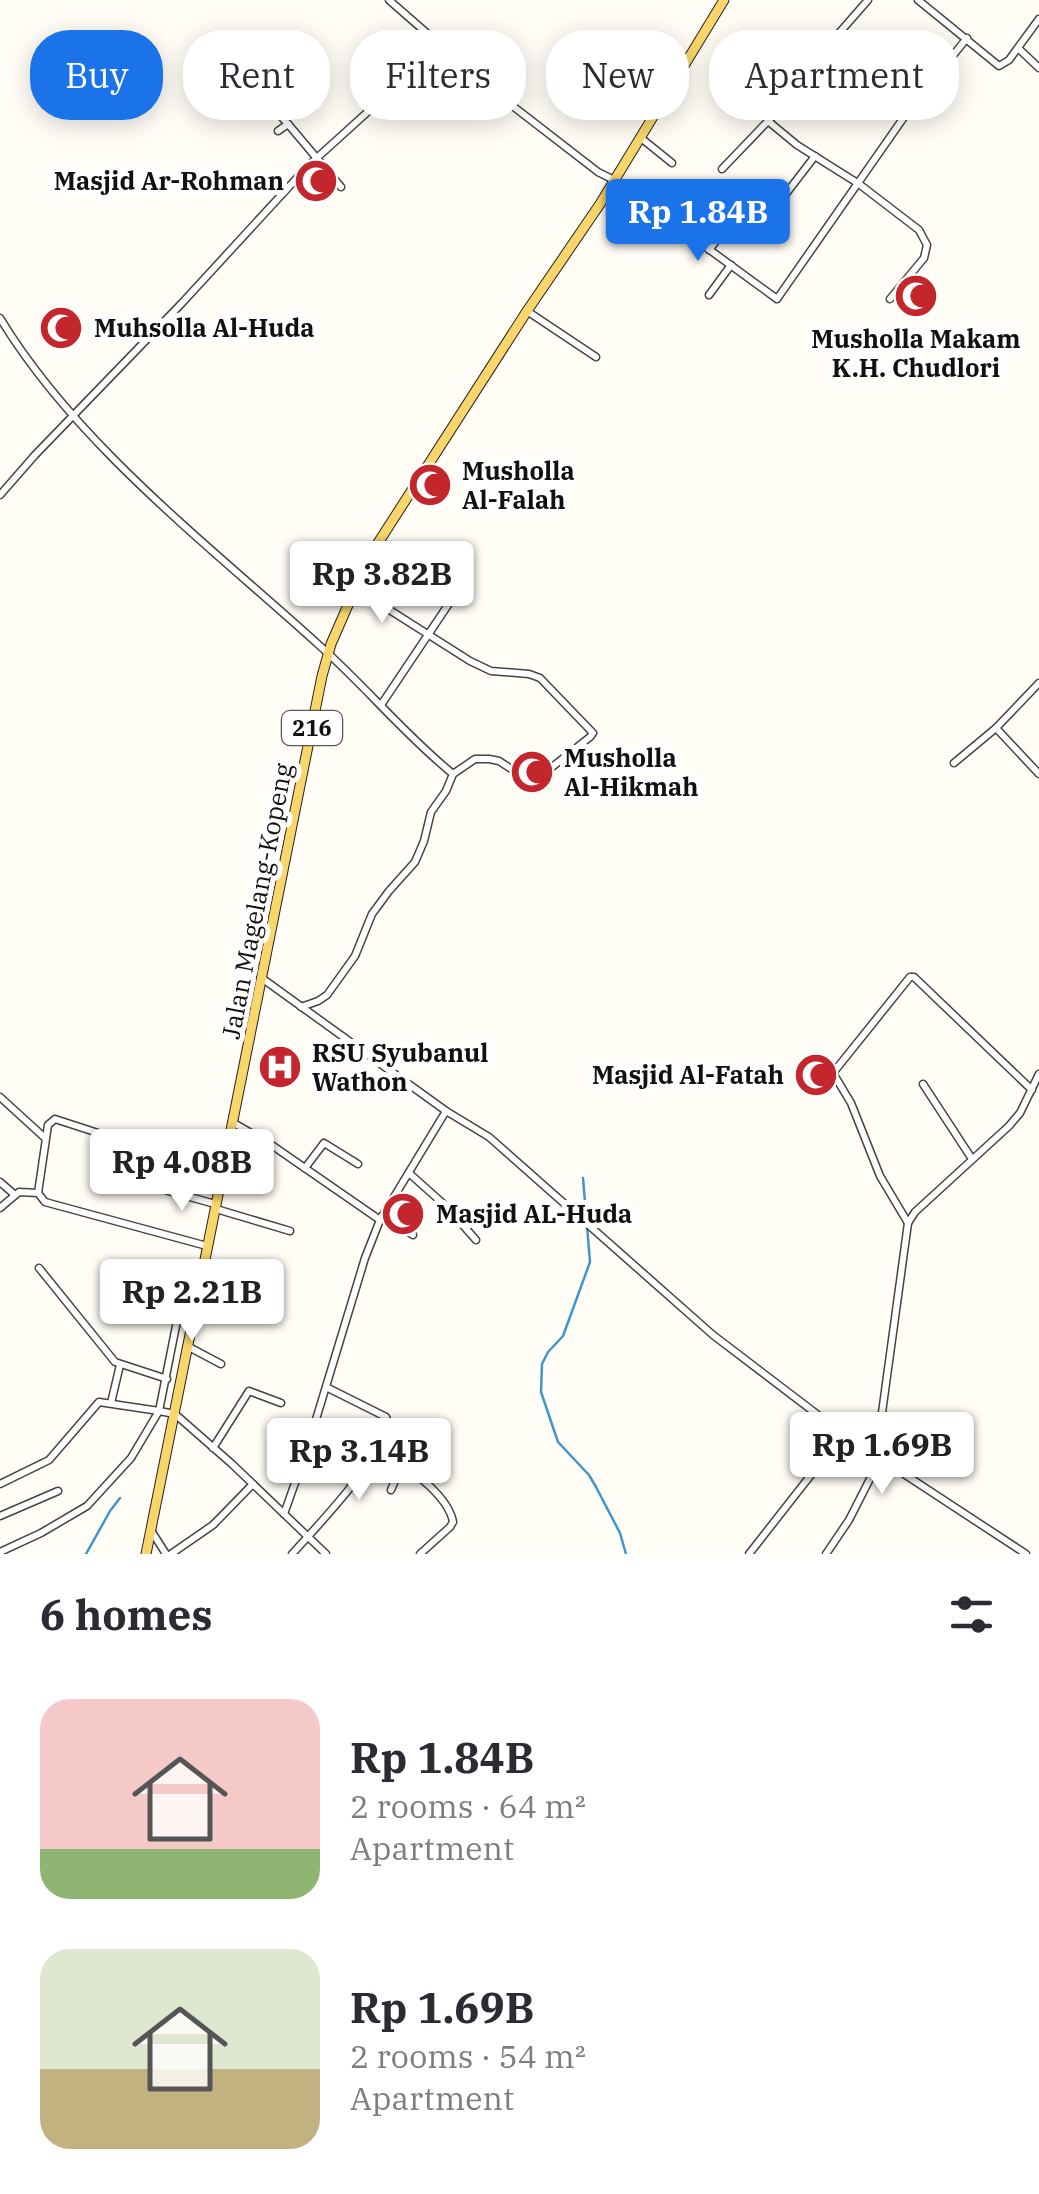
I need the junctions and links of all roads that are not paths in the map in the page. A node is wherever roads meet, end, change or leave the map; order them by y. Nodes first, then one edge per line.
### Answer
1 (390, 0) edge
2 (724, 0) edge
3 (868, 0) edge
4 (918, 0) edge
5 (1039, 19) edge
6 (424, 30) edge
7 (842, 30) edge
8 (967, 38) junction
9 (1018, 48) junction
10 (1039, 68) edge
11 (526, 116) edge
12 (284, 120) edge
13 (358, 120) edge
14 (768, 122) joint
15 (288, 124) junction
16 (278, 131) dead end
17 (640, 138) junction
18 (815, 156) junction
19 (316, 158) junction
20 (672, 163) dead end
21 (722, 169) dead end
22 (614, 180) junction
23 (858, 184) junction
24 (340, 187) dead end
25 (747, 202) dead end
26 (765, 221) dead end
27 (709, 250) junction
28 (731, 265) junction
29 (709, 295) dead end
30 (890, 299) dead end
31 (527, 311) junction
32 (0, 318) edge
33 (596, 357) dead end
34 (73, 416) junction
35 (0, 495) edge
36 (354, 587) junction
37 (450, 602) dead end
38 (429, 634) junction
39 (328, 652) junction
40 (1039, 682) edge
41 (380, 705) junction
42 (996, 728) junction
43 (954, 763) dead end
44 (453, 774) junction
45 (1039, 774) edge
46 (263, 979) junction
47 (301, 1007) junction
48 (1039, 1074) edge
49 (923, 1084) dead end
50 (1032, 1090) junction
51 (0, 1097) edge
52 (446, 1111) junction
53 (232, 1122) junction
54 (46, 1138) junction
55 (972, 1159) junction
56 (358, 1164) dead end
57 (305, 1168) junction
58 (222, 1173) junction
59 (410, 1174) junction
60 (0, 1182) edge
61 (158, 1188) dead end
62 (38, 1193) junction
63 (15, 1195) junction
64 (215, 1206) junction
65 (0, 1208) edge
66 (381, 1218) junction
67 (908, 1223) junction
68 (290, 1230) dead end
69 (414, 1235) dead end
70 (476, 1240) dead end
71 (206, 1246) junction
72 (204, 1263) junction
73 (39, 1268) dead end
74 (252, 1273) dead end
75 (181, 1302) dead end
76 (187, 1346) junction
77 (221, 1364) dead end
78 (120, 1365) junction
79 (166, 1379) junction
80 (326, 1388) junction
81 (111, 1403) junction
82 (281, 1403) dead end
83 (159, 1411) junction
84 (175, 1414) junction
85 (842, 1434) junction
86 (213, 1448) junction
87 (380, 1448) junction
88 (878, 1457) junction
89 (402, 1464) junction
90 (0, 1484) edge
91 (252, 1484) junction
92 (58, 1490) dead end
93 (391, 1490) dead end
94 (284, 1514) junction
95 (0, 1516) edge
96 (152, 1532) junction
97 (308, 1537) junction
98 (0, 1552) edge
99 (146, 1554) edge
100 (168, 1554) edge
101 (292, 1554) edge
102 (326, 1554) edge
103 (420, 1554) edge
104 (749, 1554) edge
105 (826, 1554) edge
106 (1026, 1554) edge

1 - 6 street
2 - 17 main road, Jalan Magelang-Kopeng / 216
3 - 7 street
4 - 8 street
5 - 9 street
8 - 9 street
8 - 23 street
9 - 10 street
11 - 22 street
12 - 15 street
13 - 19 street
14 - 18 street
14 - 21 street
15 - 16 street
15 - 19 street
17 - 20 street
17 - 22 main road, Jalan Magelang-Kopeng / 216
18 - 23 street
18 - 26 street
19 - 24 street
19 - 34 street
22 - 27 street
22 - 31 main road, Jalan Magelang-Kopeng / 216
23 - 28 street
23 - 30 street
25 - 27 street
27 - 28 street
28 - 29 street
31 - 33 street
31 - 36 main road, Jalan Magelang-Kopeng / 216
32 - 34 street
34 - 35 street
34 - 39 street
36 - 38 street
36 - 39 main road, Jalan Magelang-Kopeng / 216
37 - 38 street
38 - 41 street
38 - 44 street
39 - 41 street
39 - 46 main road, Jalan Magelang-Kopeng / 216
40 - 42 street
41 - 44 street
42 - 43 street
42 - 45 street
44 - 47 street
46 - 47 street
46 - 53 main road, Jalan Magelang-Kopeng / 216
47 - 52 street
48 - 50 street
49 - 55 street
50 - 55 street
50 - 67 street
51 - 54 street
52 - 59 street
52 - 85 street
53 - 57 street
53 - 58 main road, Jalan Magelang-Kopeng / 216
54 - 58 street
54 - 62 street
55 - 67 street
56 - 57 street
57 - 66 street
58 - 64 main road, Jalan Magelang-Kopeng / 216
59 - 66 street
59 - 70 street
60 - 63 street
61 - 64 street
62 - 63 street
62 - 71 street
63 - 65 street
64 - 68 street
64 - 71 main road, Jalan Magelang-Kopeng / 216
66 - 69 street
66 - 80 street
67 - 88 street
71 - 72 main road, Jalan Magelang-Kopeng / 216
72 - 74 street
72 - 76 main road, Jalan Magelang-Kopeng / 216
73 - 78 street
75 - 79 street
76 - 77 street
76 - 84 main road, Jalan Magelang-Kopeng / 216
78 - 79 street
78 - 81 street
79 - 83 street
80 - 87 street
80 - 94 street
81 - 83 street
81 - 90 street
82 - 86 street
83 - 84 street
83 - 98 street
84 - 86 street
84 - 96 main road, Jalan Magelang-Kopeng / 216
85 - 88 street
85 - 104 street
86 - 91 street
87 - 89 street
87 - 97 street
88 - 105 street
88 - 106 street
89 - 93 street
89 - 103 street
91 - 94 street
91 - 100 street
92 - 95 street
94 - 97 street
96 - 99 main road, Jalan Magelang-Kopeng / 216
96 - 100 street
97 - 101 street
97 - 102 street

